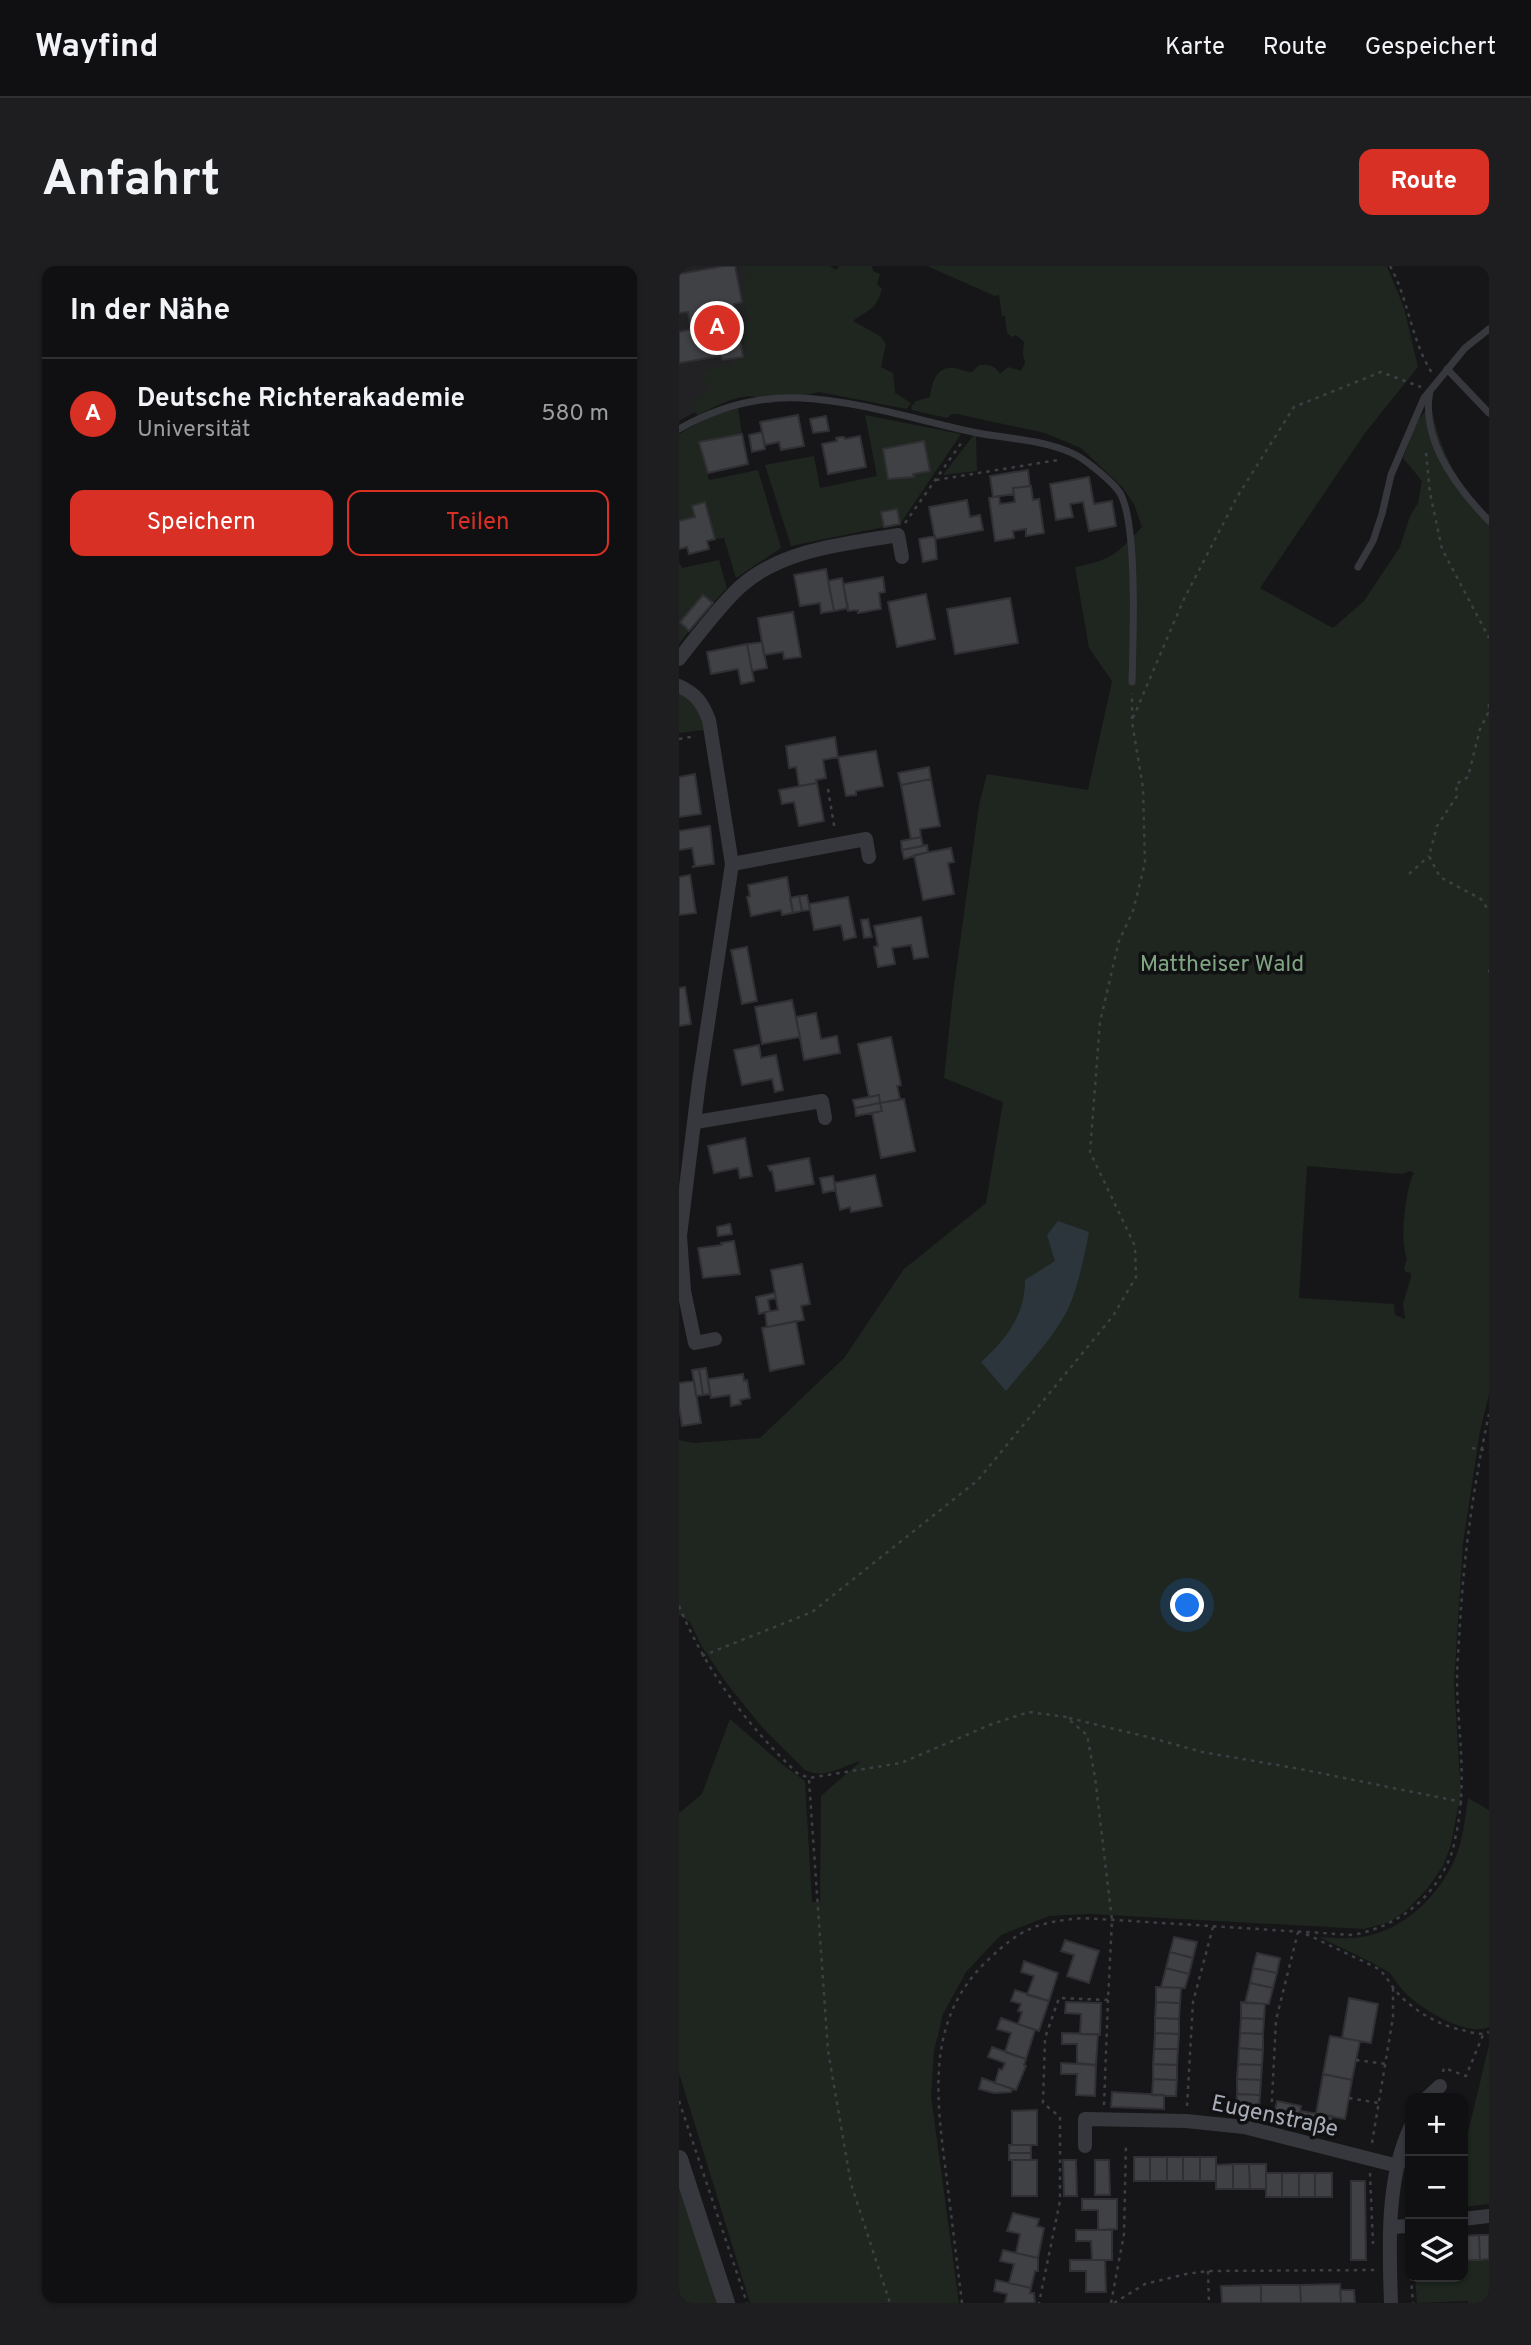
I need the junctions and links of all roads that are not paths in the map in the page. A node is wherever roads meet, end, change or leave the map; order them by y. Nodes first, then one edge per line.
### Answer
1 (1489, 329) edge
2 (1447, 369) junction
3 (1430, 390) junction
4 (1489, 413) edge
5 (679, 429) edge
6 (1489, 521) edge
7 (902, 557) dead end
8 (1358, 567) dead end
9 (679, 659) edge
10 (1132, 682) road end
11 (679, 686) edge
12 (869, 857) dead end
13 (732, 864) junction
14 (825, 1118) dead end
15 (696, 1122) junction
16 (715, 1339) dead end
17 (1440, 2086) road end
18 (1432, 2093) edge
19 (1405, 2139) edge
20 (1085, 2146) dead end
21 (679, 2159) edge
22 (1398, 2166) junction
23 (1489, 2216) edge
24 (1468, 2218) edge
25 (1405, 2226) edge
26 (1391, 2227) junction
27 (726, 2303) edge
28 (1391, 2303) edge

1 - 2 lane
2 - 3 lane
2 - 4 lane
3 - 6 lane
3 - 8 lane
5 - 10 lane
7 - 9 street
11 - 13 street
12 - 13 street
13 - 15 street
14 - 15 street
15 - 16 street
17 - 18 street
19 - 22 street
20 - 22 street, Eugenstraße
21 - 27 street
22 - 26 street
23 - 24 street
25 - 26 street
26 - 28 street

